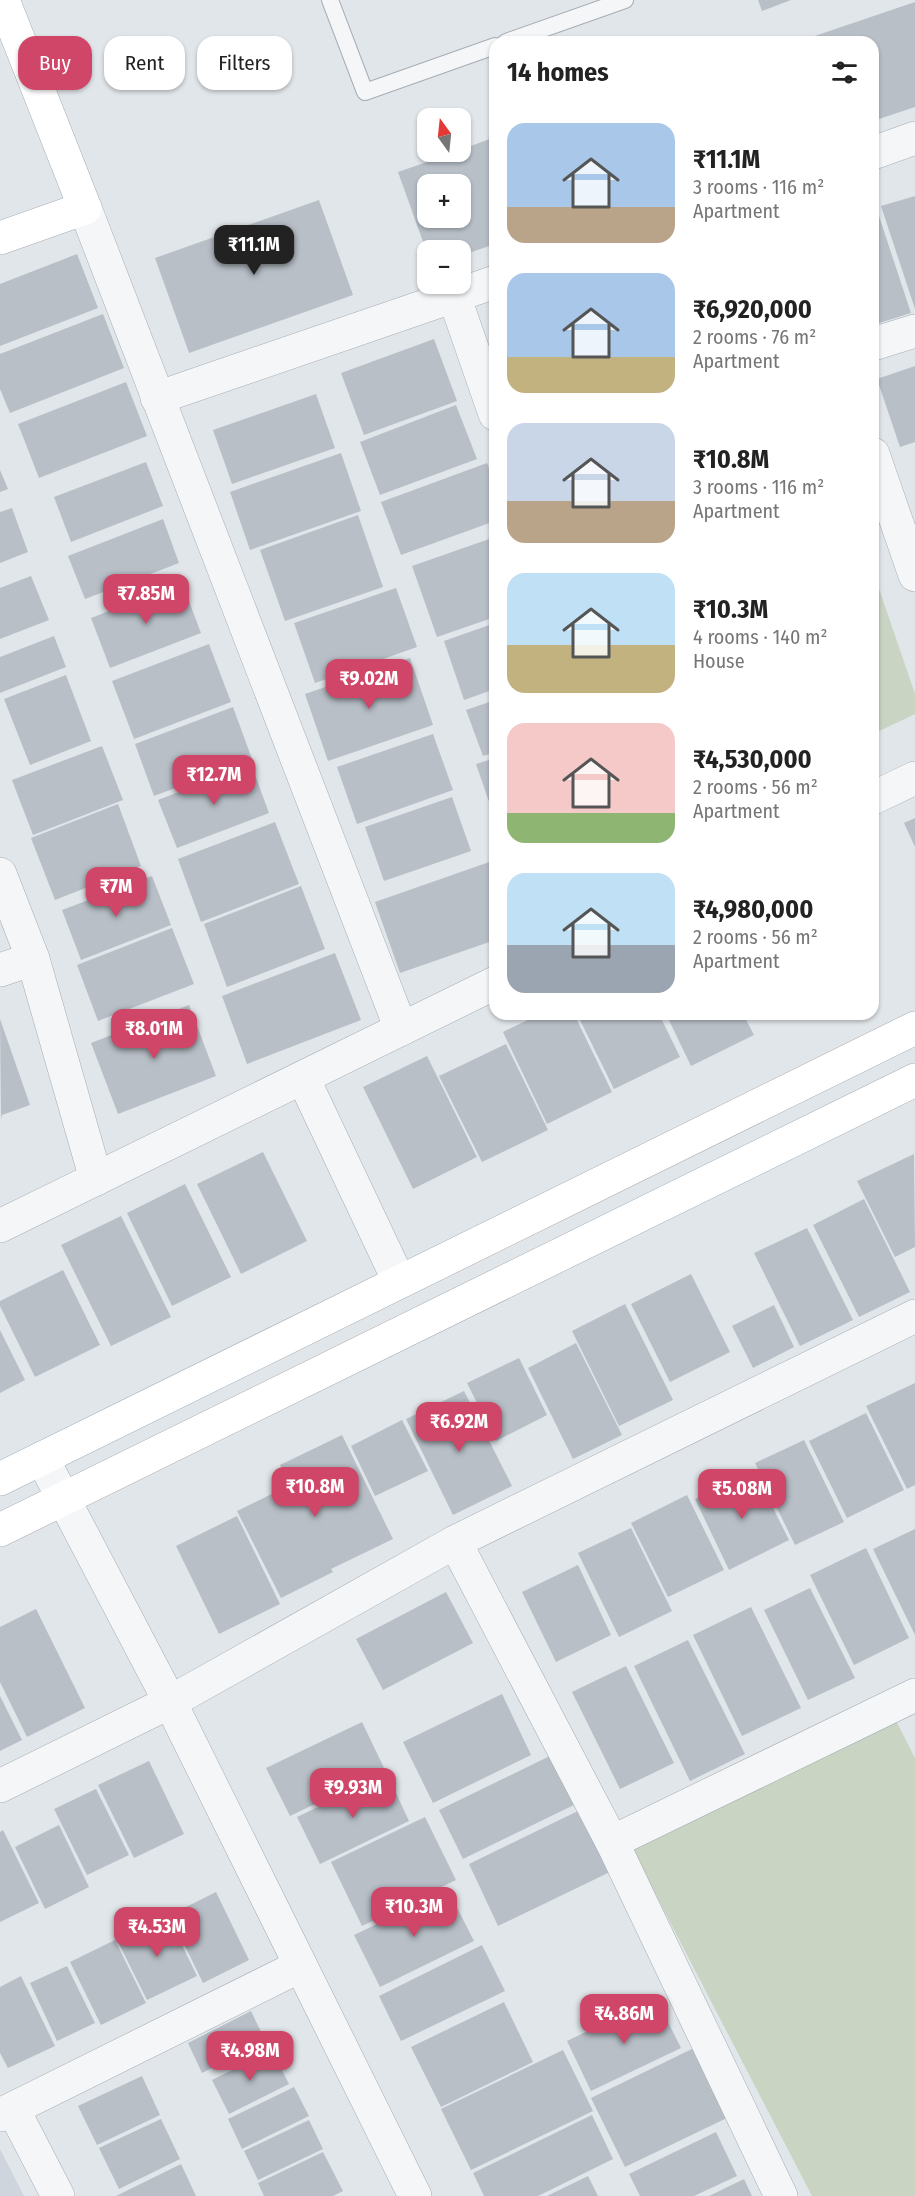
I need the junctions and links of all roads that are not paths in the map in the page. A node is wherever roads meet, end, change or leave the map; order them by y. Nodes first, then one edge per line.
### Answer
1 (3, 0) edge
2 (330, 0) edge
3 (625, 0) edge
4 (523, 36) edge
5 (489, 48) edge
6 (915, 138) edge
7 (879, 151) edge
8 (85, 208) junction
9 (0, 238) edge
10 (489, 284) edge
11 (454, 296) junction
12 (915, 331) edge
13 (879, 342) edge
14 (489, 397) edge
15 (157, 398) junction
16 (879, 471) edge
17 (915, 575) edge
18 (915, 778) edge
19 (879, 795) edge
20 (0, 874) edge
21 (33, 959) junction
22 (0, 970) edge
23 (489, 986) edge
24 (915, 1028) edge
25 (401, 1029) junction
26 (303, 1078) junction
27 (915, 1080) edge
28 (96, 1179) junction
29 (0, 1226) edge
30 (399, 1281) junction
31 (915, 1316) edge
32 (42, 1458) junction
33 (0, 1479) edge
34 (62, 1499) junction
35 (0, 1530) edge
36 (455, 1542) junction
37 (915, 1695) edge
38 (170, 1702) junction
39 (0, 1786) edge
40 (612, 1842) junction
41 (300, 1966) junction
42 (6, 2112) edge
43 (58, 2196) edge
44 (415, 2196) edge
45 (781, 2196) edge

1 - 8 street
2 - 5 lane
3 - 4 lane
6 - 7 street
8 - 9 street
8 - 15 street
10 - 11 street
11 - 14 street
11 - 15 street
12 - 13 street
15 - 25 street
16 - 17 street
18 - 19 street
20 - 21 street
21 - 22 street
21 - 28 street
23 - 25 street
24 - 30 street
25 - 26 street
26 - 28 street
26 - 30 street
27 - 34 street
28 - 29 street
30 - 32 street
31 - 36 street
32 - 33 street
32 - 34 street
34 - 35 street
34 - 38 street
36 - 38 street
36 - 40 street
37 - 40 street
38 - 39 street
38 - 41 street
40 - 45 street
41 - 42 street
41 - 44 street
42 - 43 street

